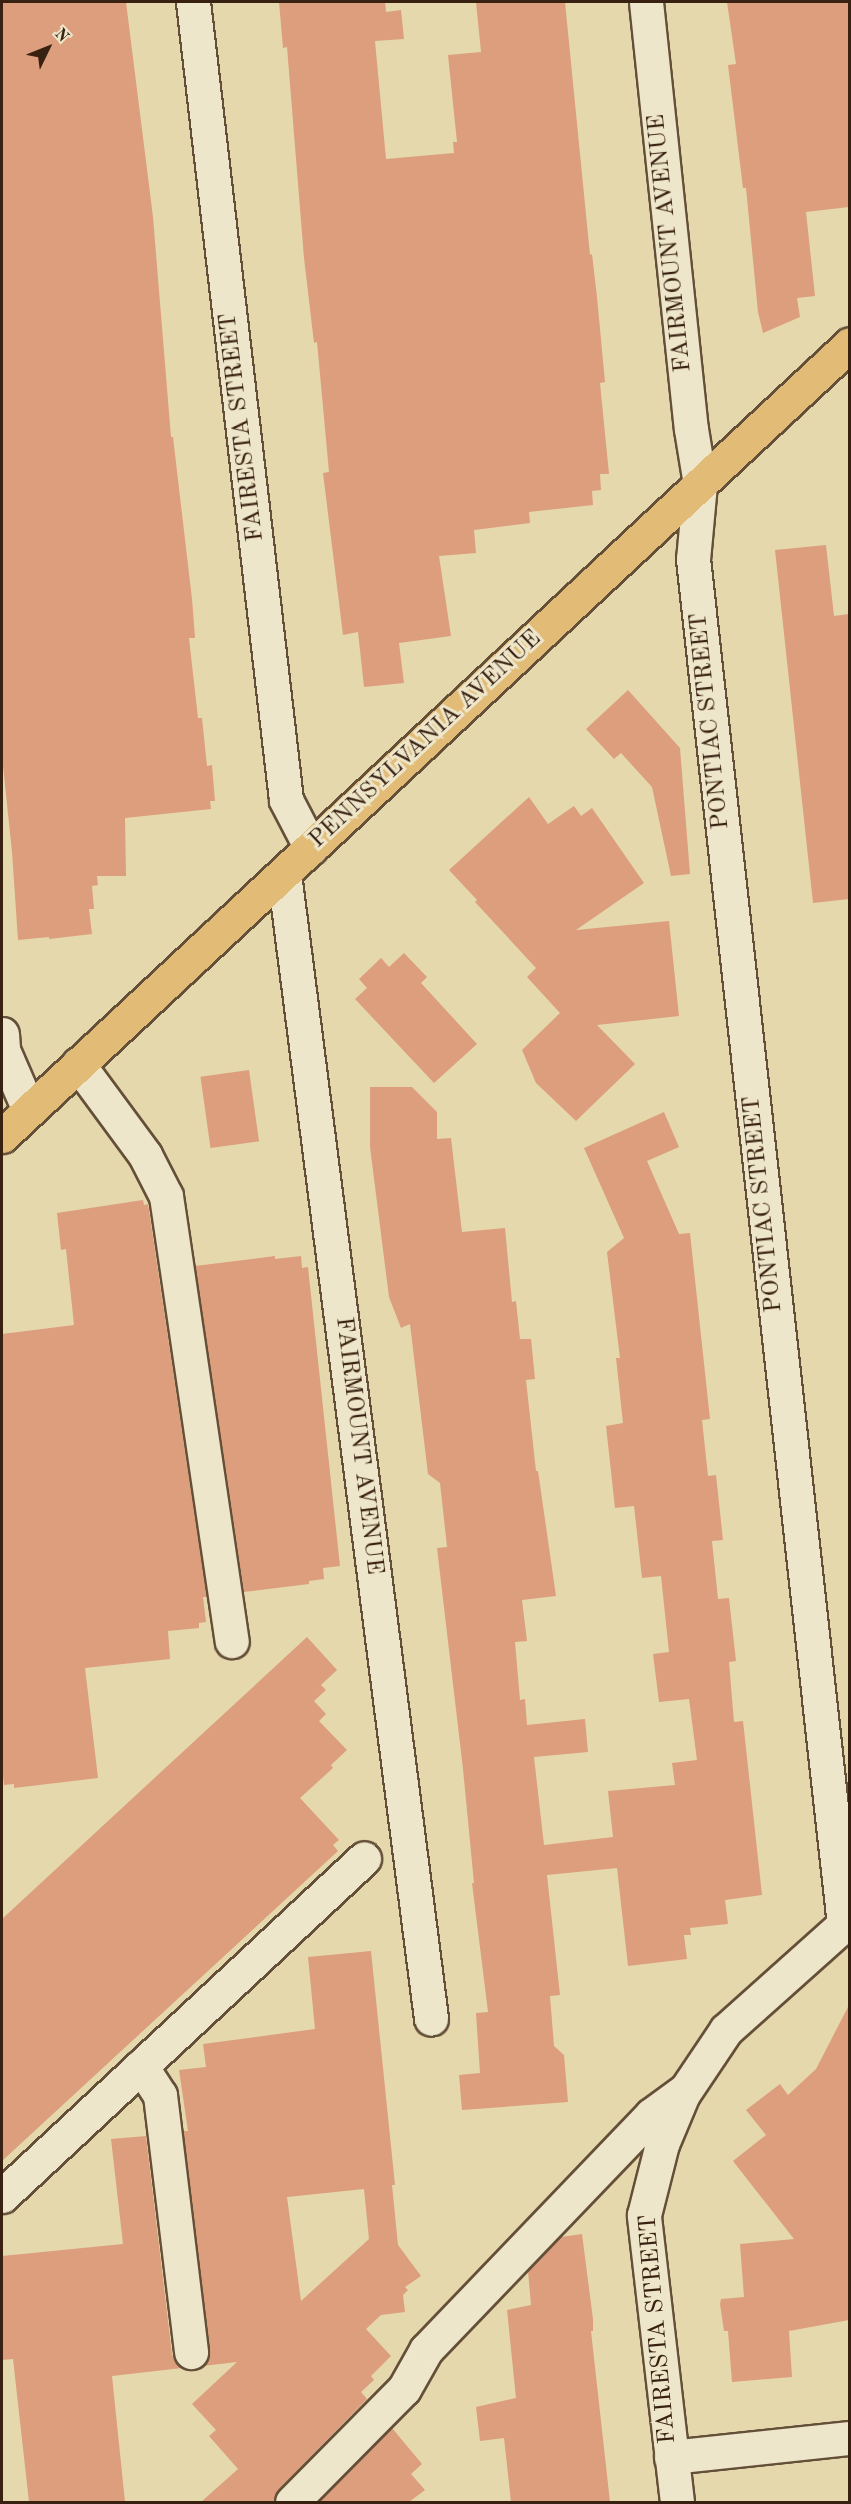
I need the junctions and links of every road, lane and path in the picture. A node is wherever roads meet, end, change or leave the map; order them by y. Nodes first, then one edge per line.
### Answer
1 (192, 2) edge
2 (646, 2) edge
3 (849, 344) edge
4 (700, 484) junction
5 (311, 848) junction
6 (284, 874) junction
7 (2, 1034) edge
8 (78, 1064) junction
9 (29, 1110) junction
10 (2, 1136) edge
11 (232, 1641) dead end
12 (364, 1859) dead end
13 (847, 1921) edge
14 (431, 2019) dead end
15 (141, 2066) junction
16 (685, 2090) junction
17 (3, 2191) edge
18 (191, 2352) dead end
19 (849, 2438) edge
20 (671, 2457) junction
21 (292, 2502) edge
22 (677, 2502) edge

1 - 5 street, FAIRESTA STREET
2 - 4 street, FAIRMOUNT AVENUE
3 - 4 main road, PENNSYLVANIA AVENUE
4 - 5 main road, PENNSYLVANIA AVENUE
4 - 13 street, PONTIAC STREET
5 - 6 main road, PENNSYLVANIA AVENUE
6 - 8 main road, PENNSYLVANIA AVENUE
6 - 14 street, FAIRMOUNT AVENUE
7 - 9 street
8 - 9 main road, PENNSYLVANIA AVENUE
8 - 11 street
9 - 10 main road, PENNSYLVANIA AVENUE
12 - 15 street
13 - 16 street
15 - 17 street
15 - 18 street
16 - 20 street, FAIRESTA STREET
16 - 21 street
19 - 20 street
20 - 22 street, FAIRESTA STREET

